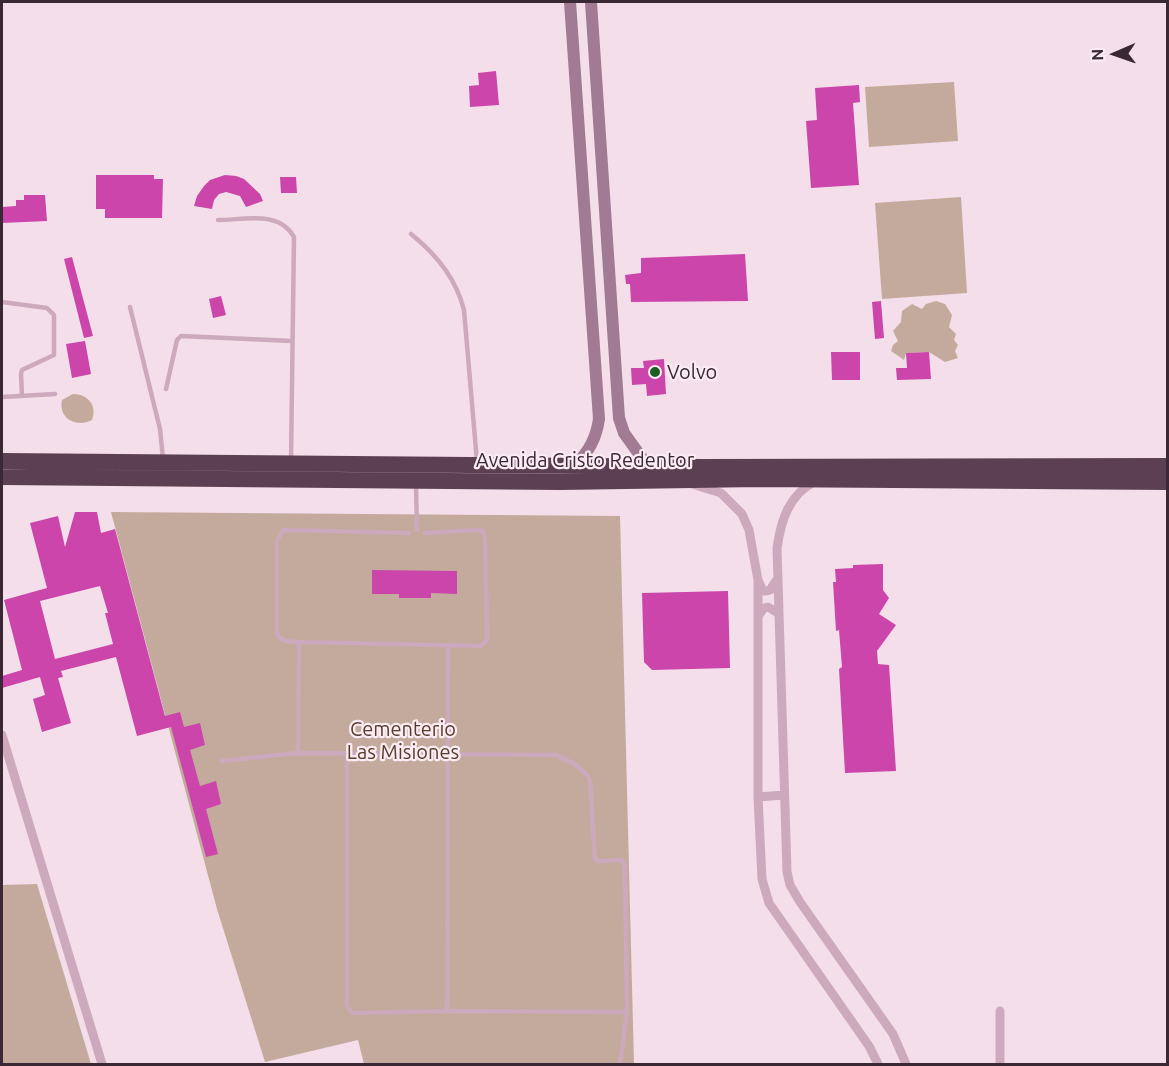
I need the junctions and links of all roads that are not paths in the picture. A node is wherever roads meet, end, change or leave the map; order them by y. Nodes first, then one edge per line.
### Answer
1 (570, 2) edge
2 (591, 2) edge
3 (218, 220) dead end
4 (411, 234) dead end
5 (2, 302) edge
6 (130, 307) dead end
7 (292, 341) junction
8 (166, 389) dead end
9 (56, 394) dead end
10 (22, 396) junction
11 (2, 397) edge
12 (619, 418) junction
13 (599, 419) junction
14 (2, 461) edge
15 (163, 462) junction
16 (291, 463) junction
17 (477, 465) junction
18 (647, 465) junction
19 (575, 466) junction
20 (1167, 466) edge
21 (2, 477) edge
22 (416, 480) junction
23 (818, 480) junction
24 (684, 481) junction
25 (1167, 482) edge
26 (417, 530) dead end
27 (409, 533) dead end
28 (425, 533) dead end
29 (778, 578) junction
30 (758, 580) junction
31 (778, 613) junction
32 (759, 615) junction
33 (299, 642) junction
34 (448, 646) junction
35 (2, 735) edge
36 (298, 753) junction
37 (449, 753) junction
38 (346, 754) junction
39 (222, 761) dead end
40 (784, 795) junction
41 (758, 797) junction
42 (447, 1011) junction
43 (1000, 1011) dead end
44 (627, 1012) junction
45 (102, 1065) edge
46 (620, 1065) edge
47 (878, 1065) edge
48 (906, 1065) edge
49 (1000, 1065) edge

1 - 13 main road
2 - 12 main road
3 - 7 lane
4 - 17 lane
5 - 10 lane
6 - 15 lane
7 - 8 lane
7 - 16 lane
9 - 10 lane
10 - 11 lane
12 - 13 main road
12 - 18 main road
13 - 19 main road
14 - 15 highway, Avenida Cristo Redentor
15 - 16 highway, Avenida Cristo Redentor
16 - 17 highway, Avenida Cristo Redentor
17 - 19 highway, Avenida Cristo Redentor
18 - 19 highway, Avenida Cristo Redentor
18 - 20 highway, Avenida Cristo Redentor
21 - 22 highway, Avenida Cristo Redentor
22 - 24 highway, Avenida Cristo Redentor
22 - 26 lane
23 - 24 highway, Avenida Cristo Redentor
23 - 25 highway, Avenida Cristo Redentor
23 - 29 street
24 - 30 street
27 - 33 lane
28 - 34 lane
29 - 30 street
29 - 31 street
30 - 32 street
31 - 32 street
31 - 40 street
32 - 41 street
33 - 34 lane
33 - 36 lane
34 - 37 lane
35 - 45 street
36 - 38 lane
36 - 39 lane
37 - 38 lane
37 - 42 lane
37 - 44 lane
38 - 42 lane
40 - 41 street
40 - 48 street
41 - 47 street
42 - 44 lane
43 - 49 street
44 - 46 lane

